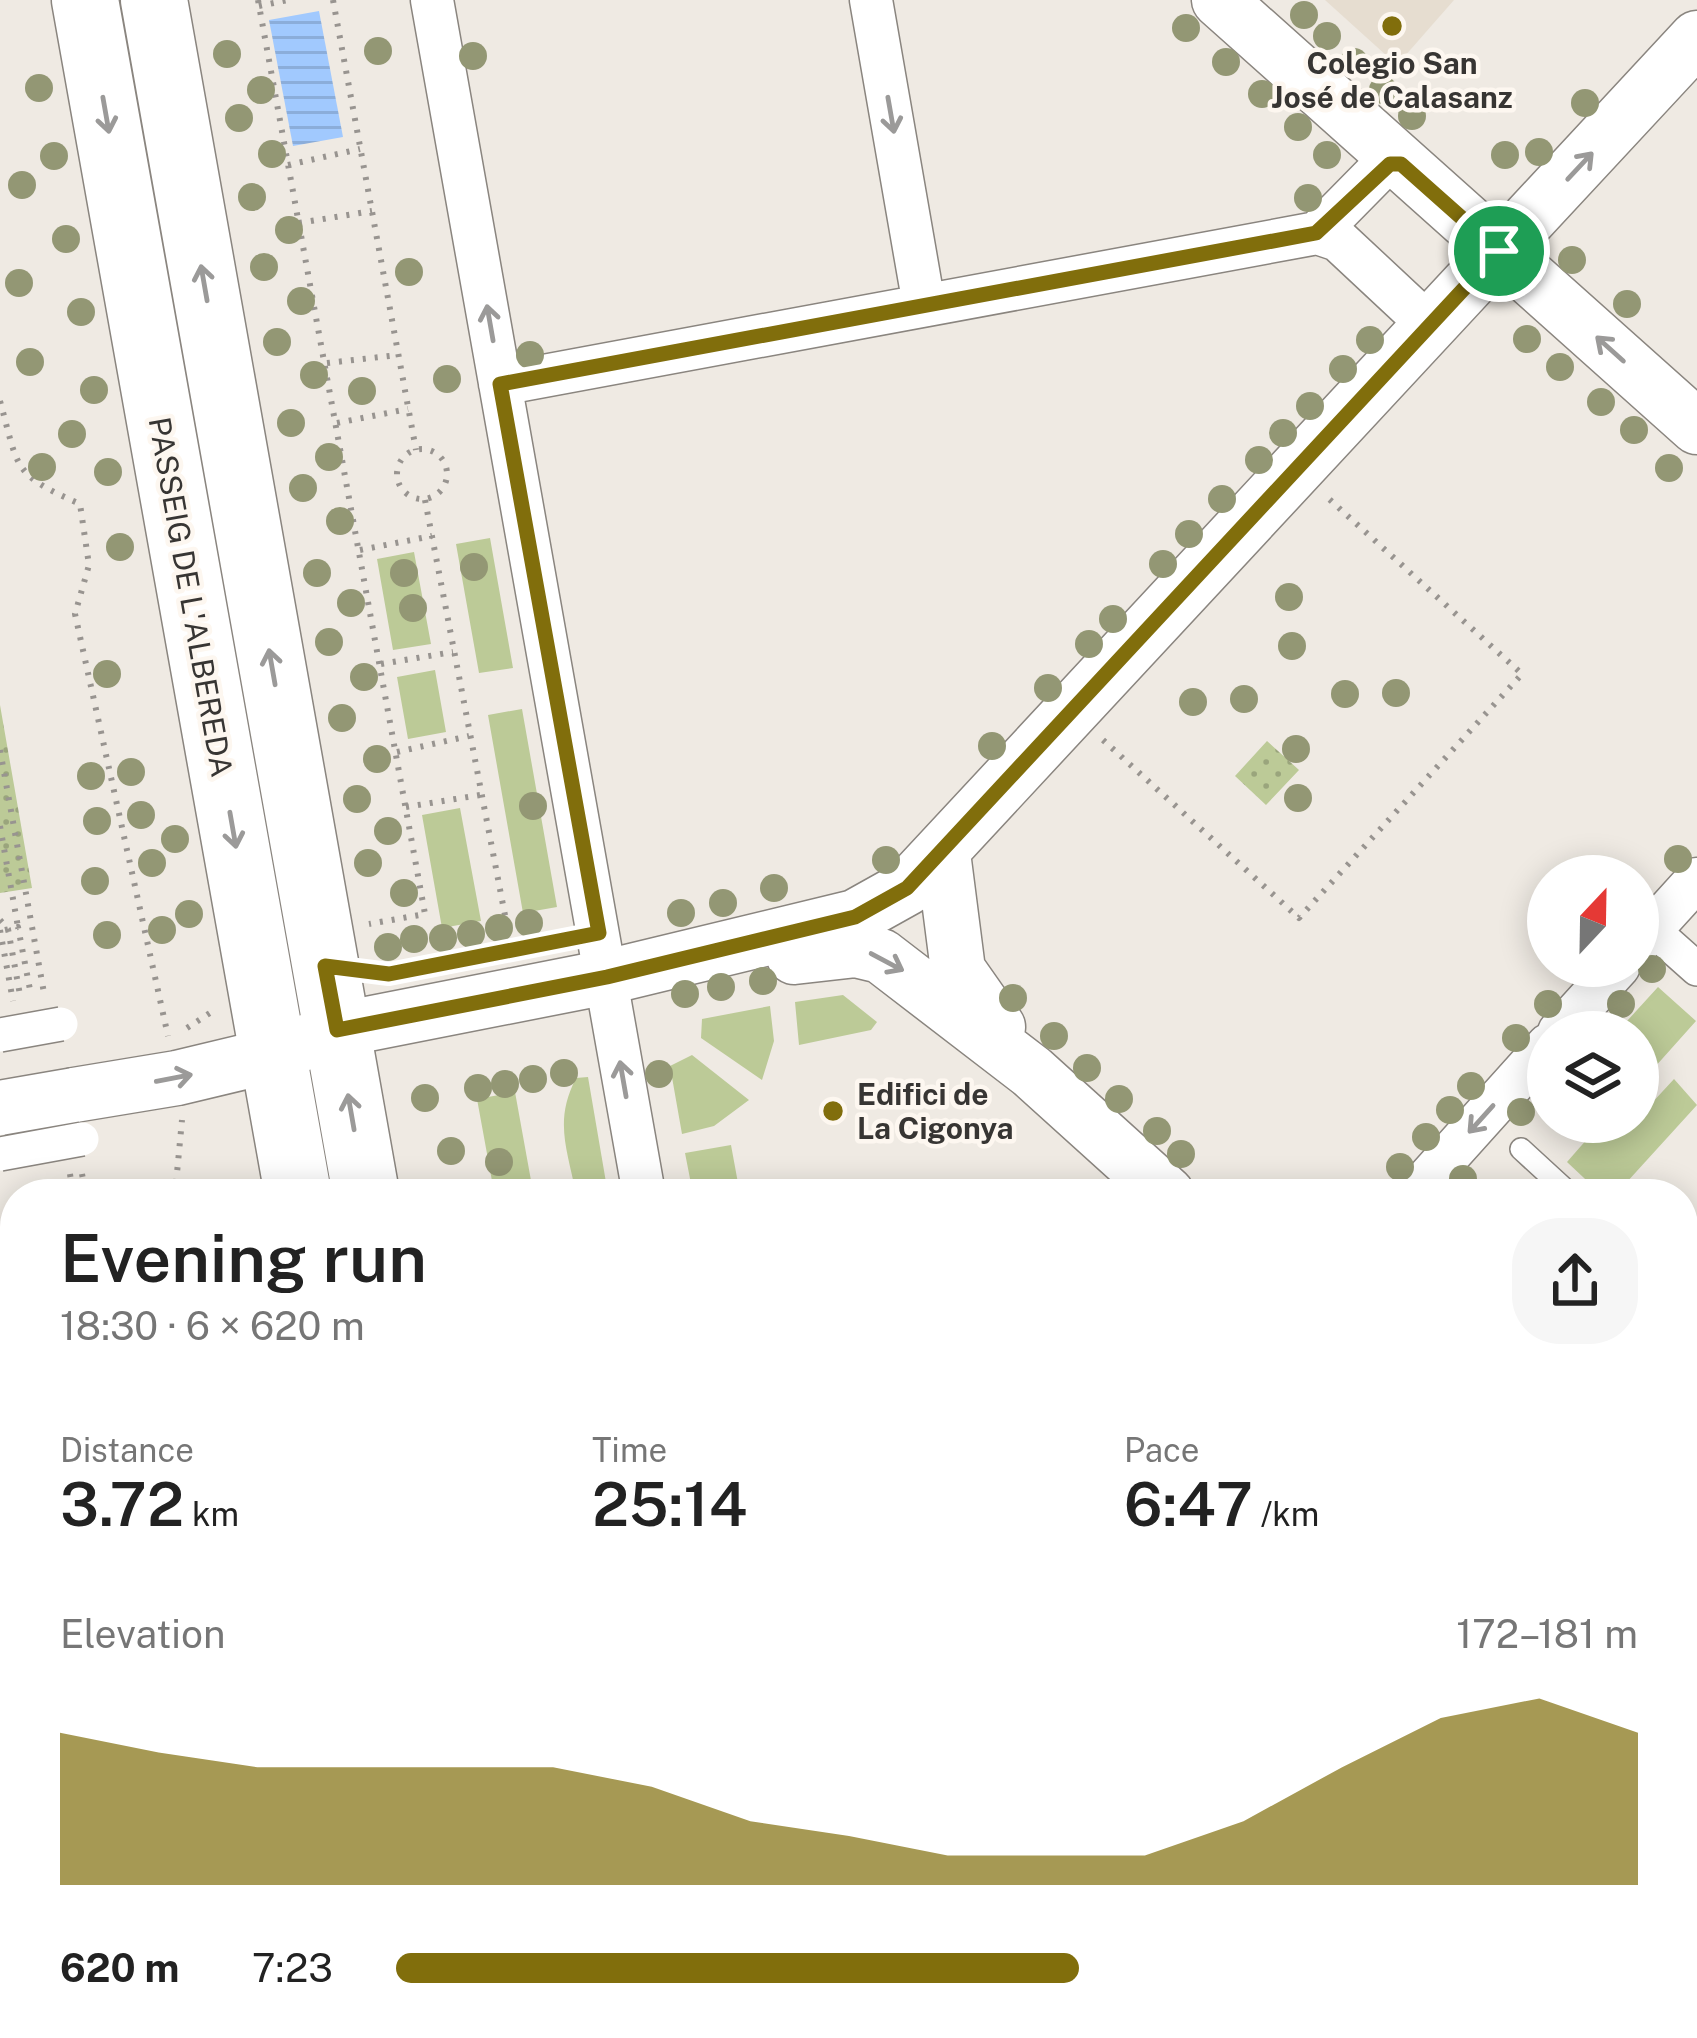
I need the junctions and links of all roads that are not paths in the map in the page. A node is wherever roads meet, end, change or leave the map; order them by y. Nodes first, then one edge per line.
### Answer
1 (85, 0) edge
2 (154, 0) edge
3 (432, 0) edge
4 (872, 0) edge
5 (1219, 0) edge
6 (1697, 38) edge
7 (1401, 164) junction
8 (1316, 233) junction
9 (1499, 251) junction
10 (924, 304) junction
11 (1430, 325) junction
12 (500, 384) junction
13 (1697, 427) edge
14 (943, 853) junction
15 (1697, 879) edge
16 (1659, 921) edge
17 (1659, 946) edge
18 (690, 955) junction
19 (1697, 969) edge
20 (607, 977) junction
21 (1600, 987) edge
22 (1578, 1011) edge
23 (48, 1021) road end
24 (337, 1030) junction
25 (0, 1035) edge
26 (273, 1055) junction
27 (1527, 1068) edge
28 (1032, 1072) junction
29 (0, 1108) edge
30 (78, 1117) junction
31 (1521, 1148) dead end
32 (0, 1154) edge
33 (295, 1179) edge
34 (362, 1179) edge
35 (641, 1179) edge
36 (1150, 1179) edge
37 (1427, 1179) edge
38 (1554, 1179) edge

1 -> 26 main road, PASSEIG DE L'ALBEREDA
24 -> 2 main road
12 -> 3 street
4 -> 10 street
5 - 7 street
9 -> 6 street
7 - 8 street
7 - 9 street
8 - 10 street
8 - 11 street
9 - 11 street
13 -> 9 street
10 - 12 street
11 - 14 street
12 - 20 street
14 - 18 street
14 - 28 street
15 - 16 street
17 - 19 street
18 - 20 street
18 -> 28 street
20 - 24 street
35 -> 20 street
21 - 22 street
23 - 25 street, bridge
24 - 26 street
34 -> 24 main road
30 -> 26 street
26 - 33 main road, PASSEIG DE L'ALBEREDA
27 -> 37 street
28 - 36 street
29 - 30 street, bridge
30 - 32 street, bridge
31 - 38 lane

